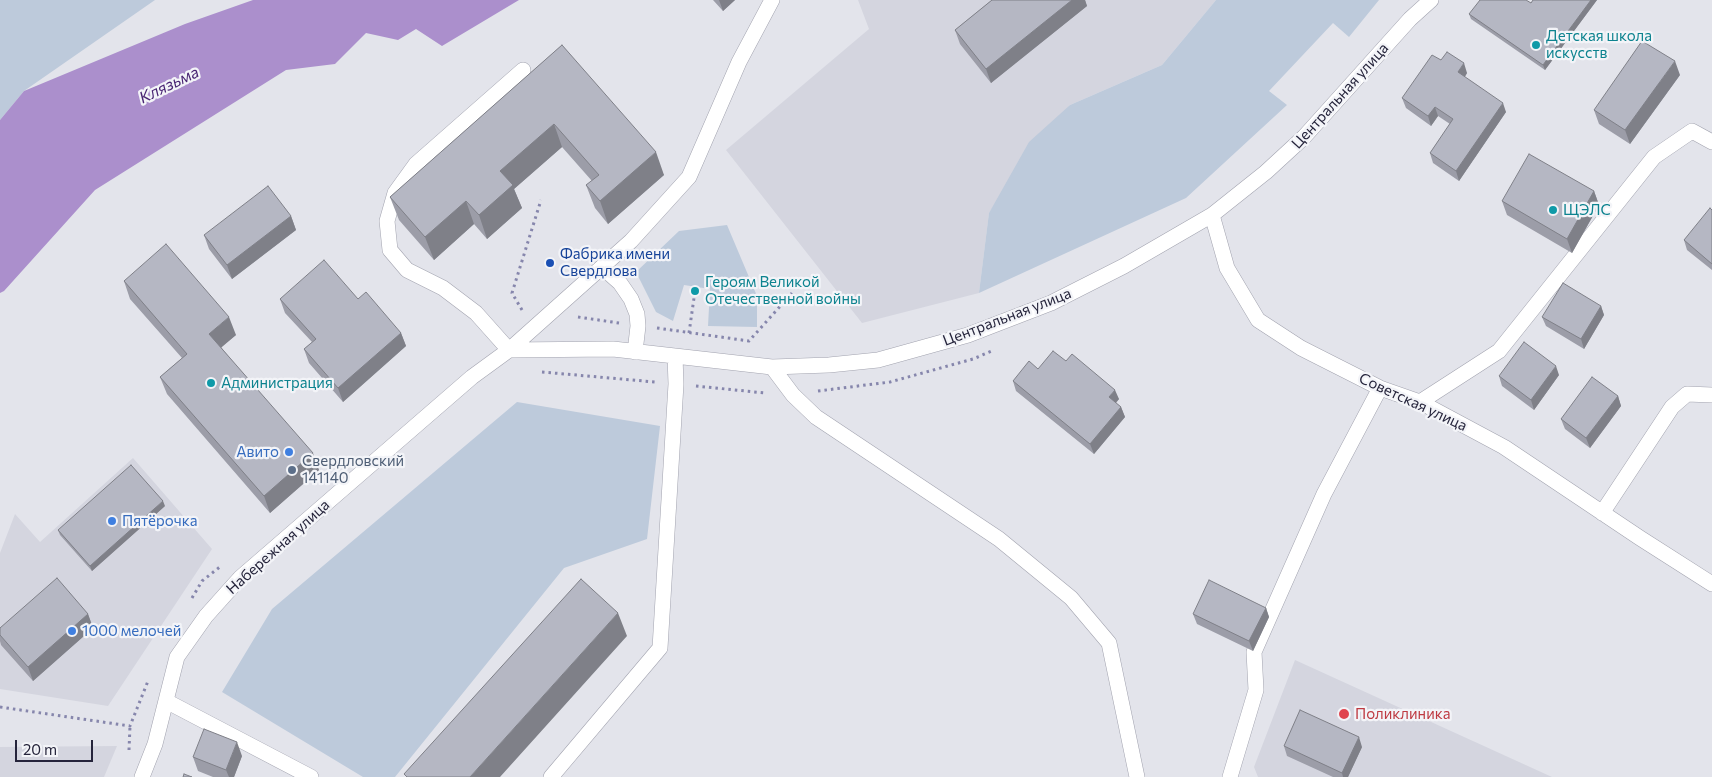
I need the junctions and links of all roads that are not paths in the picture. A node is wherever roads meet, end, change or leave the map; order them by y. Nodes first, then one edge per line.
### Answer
1 (772, 0) edge
2 (1430, 0) edge
3 (523, 70) dead end
4 (1712, 142) edge
5 (1212, 216) junction
6 (602, 267) junction
7 (509, 350) junction
8 (635, 352) junction
9 (675, 356) junction
10 (772, 367) junction
11 (1380, 388) junction
12 (1712, 395) edge
13 (1420, 402) junction
14 (1602, 513) junction
15 (1712, 584) edge
16 (166, 701) junction
17 (142, 777) edge
18 (311, 777) edge
19 (551, 777) edge
20 (1137, 777) edge
21 (1230, 777) edge

1 - 6 street, Набережная улица
2 - 5 street, Центральная улица
3 - 7 street
4 - 13 street
5 - 10 street, Центральная улица
5 - 11 street, Советская улица
6 - 7 street, Набережная улица
6 - 8 street
7 - 8 street, Центральная улица
7 - 16 street, Набережная улица
8 - 9 street, Центральная улица
9 - 10 street, Центральная улица
9 - 19 street
10 - 20 street
11 - 13 street, Советская улица
11 - 21 street
12 - 14 street
13 - 14 street, Советская улица
14 - 15 street, Советская улица
16 - 17 street, Набережная улица
16 - 18 street

